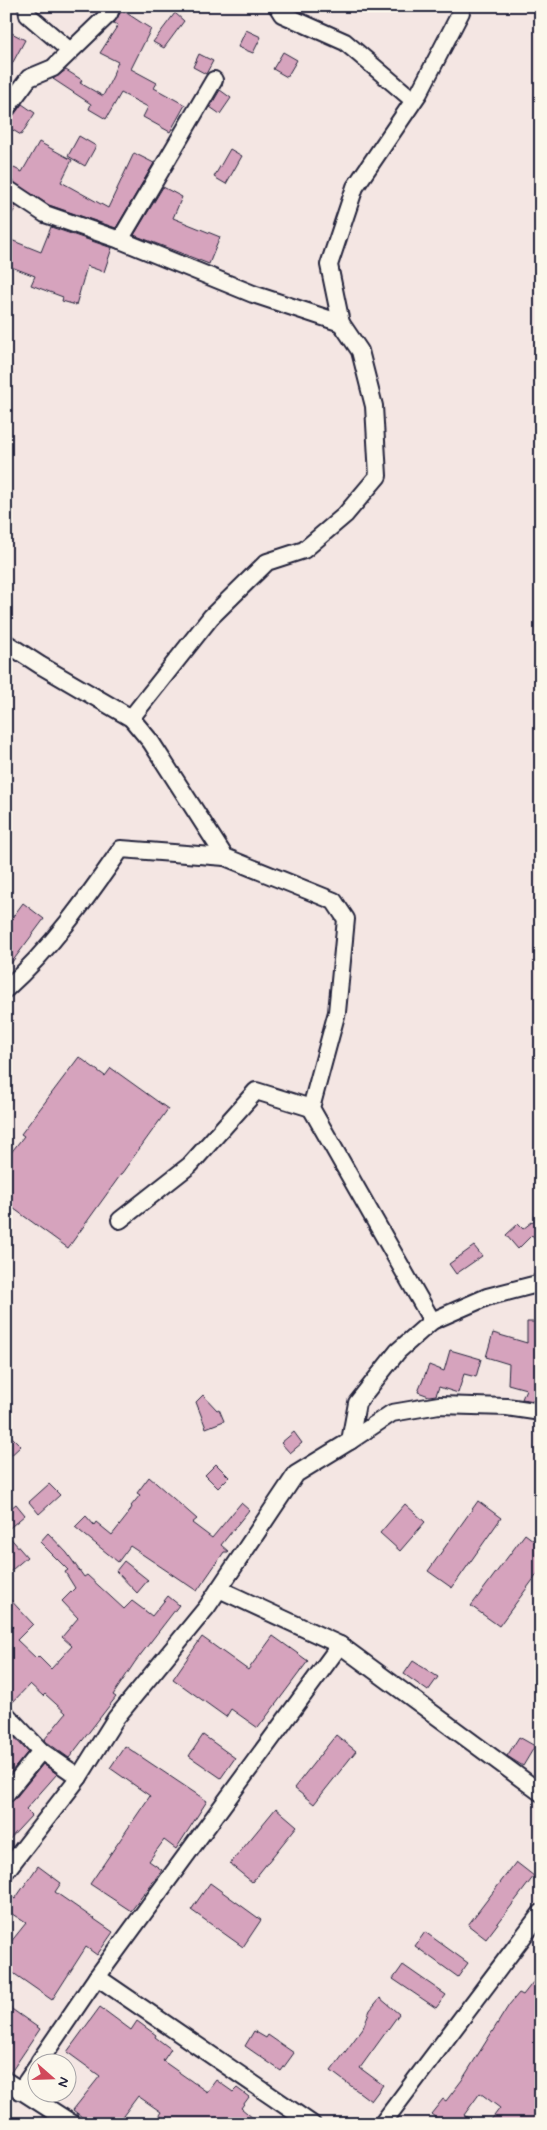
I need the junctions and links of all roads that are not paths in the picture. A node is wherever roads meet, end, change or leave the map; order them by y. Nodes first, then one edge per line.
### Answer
1 (27, 6) edge
2 (112, 6) edge
3 (277, 6) edge
4 (459, 6) edge
5 (69, 50) junction
6 (214, 80) dead end
7 (414, 100) junction
8 (6, 109) edge
9 (6, 188) edge
10 (120, 240) junction
11 (341, 323) junction
12 (6, 643) edge
13 (131, 718) junction
14 (226, 857) junction
15 (6, 989) edge
16 (311, 1108) junction
17 (120, 1220) dead end
18 (541, 1283) edge
19 (432, 1321) junction
20 (541, 1412) edge
21 (350, 1441) junction
22 (219, 1589) junction
23 (340, 1645) junction
24 (9, 1724) edge
25 (41, 1751) junction
26 (79, 1777) junction
27 (541, 1793) edge
28 (6, 1794) edge
29 (6, 1871) edge
30 (541, 1913) edge
31 (97, 1976) junction
32 (46, 2052) edge
33 (28, 2079) edge
34 (6, 2081) edge
35 (20, 2091) junction
36 (73, 2124) edge
37 (312, 2124) edge
38 (382, 2124) edge

1 - 5 street
2 - 5 street
3 - 7 street
4 - 7 street
5 - 8 street
6 - 10 street
7 - 11 street
9 - 10 street
10 - 11 street
11 - 13 street
12 - 13 street
13 - 14 street
14 - 15 street
14 - 16 street
16 - 17 street
16 - 19 street
18 - 19 street
19 - 21 street
20 - 21 street
21 - 22 street
22 - 23 street
22 - 26 street
23 - 27 street
23 - 31 street
24 - 25 street
25 - 26 street
25 - 28 street
26 - 29 street
30 - 38 street
31 - 32 street
31 - 37 street
33 - 35 street
34 - 35 street
35 - 36 street

